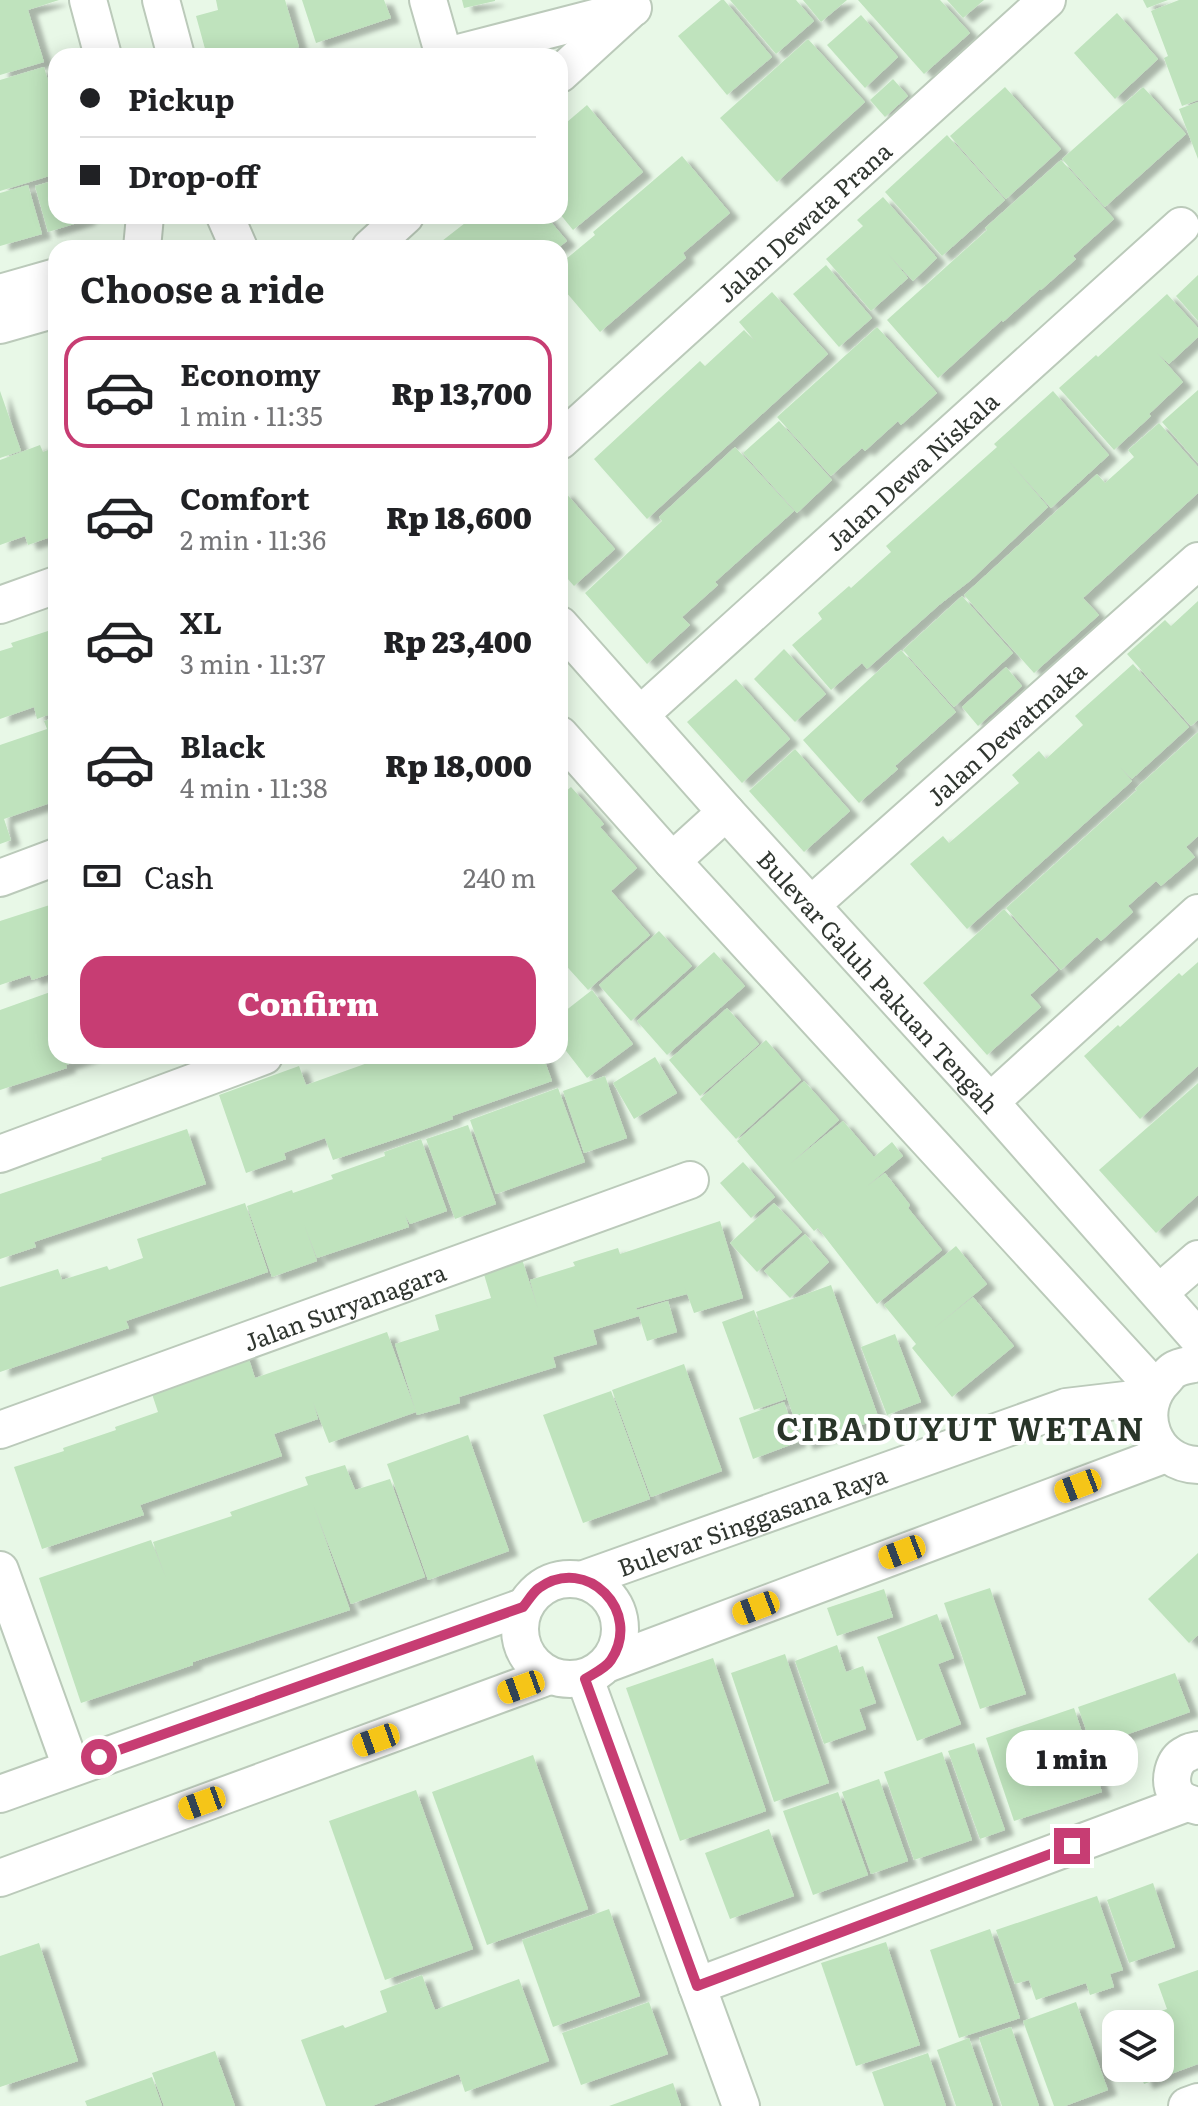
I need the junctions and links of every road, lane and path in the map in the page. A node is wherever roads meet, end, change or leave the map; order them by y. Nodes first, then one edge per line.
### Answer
1 (88, 0) edge
2 (161, 0) edge
3 (428, 0) edge
4 (1047, 0) edge
5 (637, 4) edge
6 (101, 48) edge
7 (174, 48) edge
8 (443, 48) edge
9 (475, 48) edge
10 (568, 67) edge
11 (396, 224) edge
12 (1181, 226) dead end
13 (379, 240) edge
14 (48, 279) edge
15 (0, 293) edge
16 (48, 311) edge
17 (0, 325) edge
18 (568, 434) edge
19 (1198, 561) edge
20 (48, 588) edge
21 (0, 605) edge
22 (568, 634) edge
23 (641, 714) junction
24 (568, 744) edge
25 (726, 812) junction
26 (48, 860) edge
27 (672, 861) junction
28 (0, 878) edge
29 (811, 905) junction
30 (1198, 913) edge
31 (242, 1064) edge
32 (990, 1102) junction
33 (0, 1154) edge
34 (690, 1180) dead end
35 (1198, 1259) edge
36 (1159, 1293) junction
37 (1198, 1338) edge
38 (1198, 1363) edge
39 (1153, 1392) junction
40 (0, 1430) edge
41 (1182, 1460) edge
42 (0, 1570) edge
43 (584, 1579) junction
44 (523, 1607) junction
45 (597, 1671) junction
46 (549, 1676) junction
47 (1198, 1750) edge
48 (71, 1767) junction
49 (0, 1794) edge
50 (1193, 1804) edge
51 (0, 1878) edge
52 (697, 1986) junction
53 (1198, 2102) edge
54 (741, 2106) edge
55 (1187, 2106) edge

1 - 6 street
2 - 7 street
3 - 8 street
4 - 18 street, Jalan Dewata Prana
5 - 9 street
5 - 10 street
11 - 13 street
12 - 23 street, Jalan Dewa Niskala
14 - 15 street
16 - 17 street
19 - 29 street, Jalan Dewatmaka
20 - 21 street
22 - 23 street, Bulevar Galuh Pakuan Tengah
23 - 25 street, Bulevar Galuh Pakuan Tengah
24 - 27 street
25 - 27 street
25 - 29 street, Bulevar Galuh Pakuan Tengah
26 - 28 street
27 - 39 street
29 - 32 street, Bulevar Galuh Pakuan Tengah
30 - 32 street
31 - 33 street
32 - 36 street, Bulevar Galuh Pakuan Tengah
34 - 40 street, Jalan Suryanagara
35 - 36 street
36 - 37 street, Bulevar Galuh Pakuan Tengah
38 - 39 street
39 - 41 street
39 - 43 street, Bulevar Singgasana Raya
41 - 45 street
42 - 48 street
43 - 44 street
43 - 45 street
44 - 46 street
44 - 48 street
45 - 46 street
45 - 52 street
46 - 51 street
47 - 50 street
48 - 49 street
50 - 52 street
52 - 54 street
53 - 55 street

